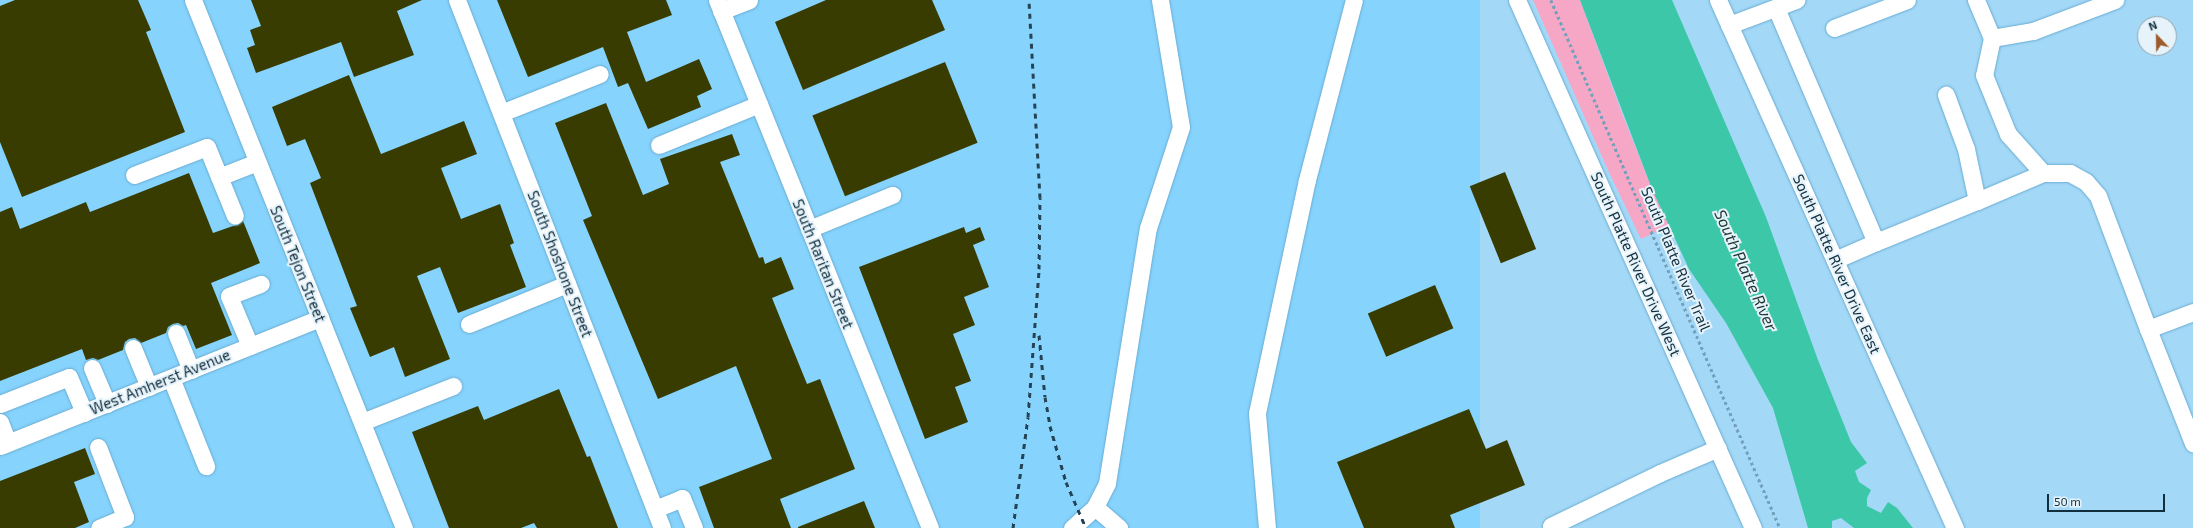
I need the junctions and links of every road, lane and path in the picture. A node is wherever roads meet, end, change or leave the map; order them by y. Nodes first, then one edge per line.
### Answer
1 (193, 0) edge
2 (457, 0) edge
3 (749, 0) edge
4 (1160, 0) edge
5 (1354, 0) edge
6 (1517, 0) edge
7 (1552, 0) edge
8 (1718, 0) edge
9 (1796, 0) edge
10 (1907, 0) edge
11 (1976, 0) edge
12 (2115, 0) edge
13 (719, 5) edge
14 (1776, 8) junction
15 (1730, 25) junction
16 (1834, 28) dead end
17 (1992, 38) junction
18 (600, 74) dead end
19 (1946, 95) dead end
20 (759, 104) junction
21 (501, 113) junction
22 (659, 145) dead end
23 (257, 162) junction
24 (2043, 173) junction
25 (134, 175) dead end
26 (219, 177) junction
27 (892, 195) dead end
28 (1978, 201) junction
29 (235, 216) dead end
30 (809, 230) junction
31 (1876, 242) junction
32 (1835, 260) junction
33 (261, 284) dead end
34 (567, 284) junction
35 (2193, 312) edge
36 (320, 318) junction
37 (469, 324) dead end
38 (2148, 329) junction
39 (176, 333) dead end
40 (250, 346) junction
41 (133, 348) dead end
42 (92, 368) dead end
43 (192, 370) junction
44 (171, 378) junction
45 (453, 386) dead end
46 (149, 387) junction
47 (0, 404) edge
48 (107, 404) junction
49 (84, 413) junction
50 (0, 422) edge
51 (362, 422) junction
52 (2193, 443) edge
53 (4, 445) edge
54 (98, 447) dead end
55 (1718, 448) junction
56 (206, 466) dead end
57 (1095, 507) junction
58 (655, 509) junction
59 (402, 527) edge
60 (99, 528) edge
61 (662, 528) edge
62 (694, 528) edge
63 (930, 528) edge
64 (1072, 528) edge
65 (1119, 528) edge
66 (1267, 528) edge
67 (1552, 528) edge
68 (1753, 528) edge
69 (1780, 528) edge
70 (1955, 528) edge

1 - 23 street, South Tejon Street
2 - 21 street, South Shoshone Street
3 - 13 street
4 - 57 street
5 - 66 street
6 - 55 street, South Platte River Drive West
7 - 69 path, South Platte River Trail
8 - 15 street, South Platte River Drive East
9 - 14 street
10 - 16 street
11 - 17 street
12 - 17 street
13 - 20 street, South Raritan Street
14 - 15 street
14 - 31 street
15 - 32 street, South Platte River Drive East
17 - 24 street
18 - 21 street
19 - 28 street
20 - 22 street
20 - 30 street, South Raritan Street
21 - 34 street, South Shoshone Street
23 - 26 street
23 - 36 street, South Tejon Street
24 - 28 street
24 - 38 street
25 - 26 street
26 - 29 street
27 - 30 street
28 - 31 street
30 - 63 street, South Raritan Street
31 - 32 street
32 - 70 street, South Platte River Drive East
33 - 40 street
34 - 37 street
34 - 58 street, South Shoshone Street
35 - 38 street
36 - 40 street, West Amherst Avenue
36 - 51 street, South Tejon Street
38 - 52 street
39 - 43 street
40 - 43 street, West Amherst Avenue
41 - 46 street
42 - 48 street
43 - 44 street, West Amherst Avenue
44 - 46 street, West Amherst Avenue
44 - 56 street
45 - 51 street
46 - 48 street, West Amherst Avenue
47 - 49 street
48 - 49 street, West Amherst Avenue
49 - 53 street, West Amherst Avenue
50 - 53 street
51 - 59 street, South Tejon Street
54 - 60 street
55 - 67 street
55 - 68 street, South Platte River Drive West
57 - 64 street
57 - 65 street
58 - 61 street, South Shoshone Street
58 - 62 street

